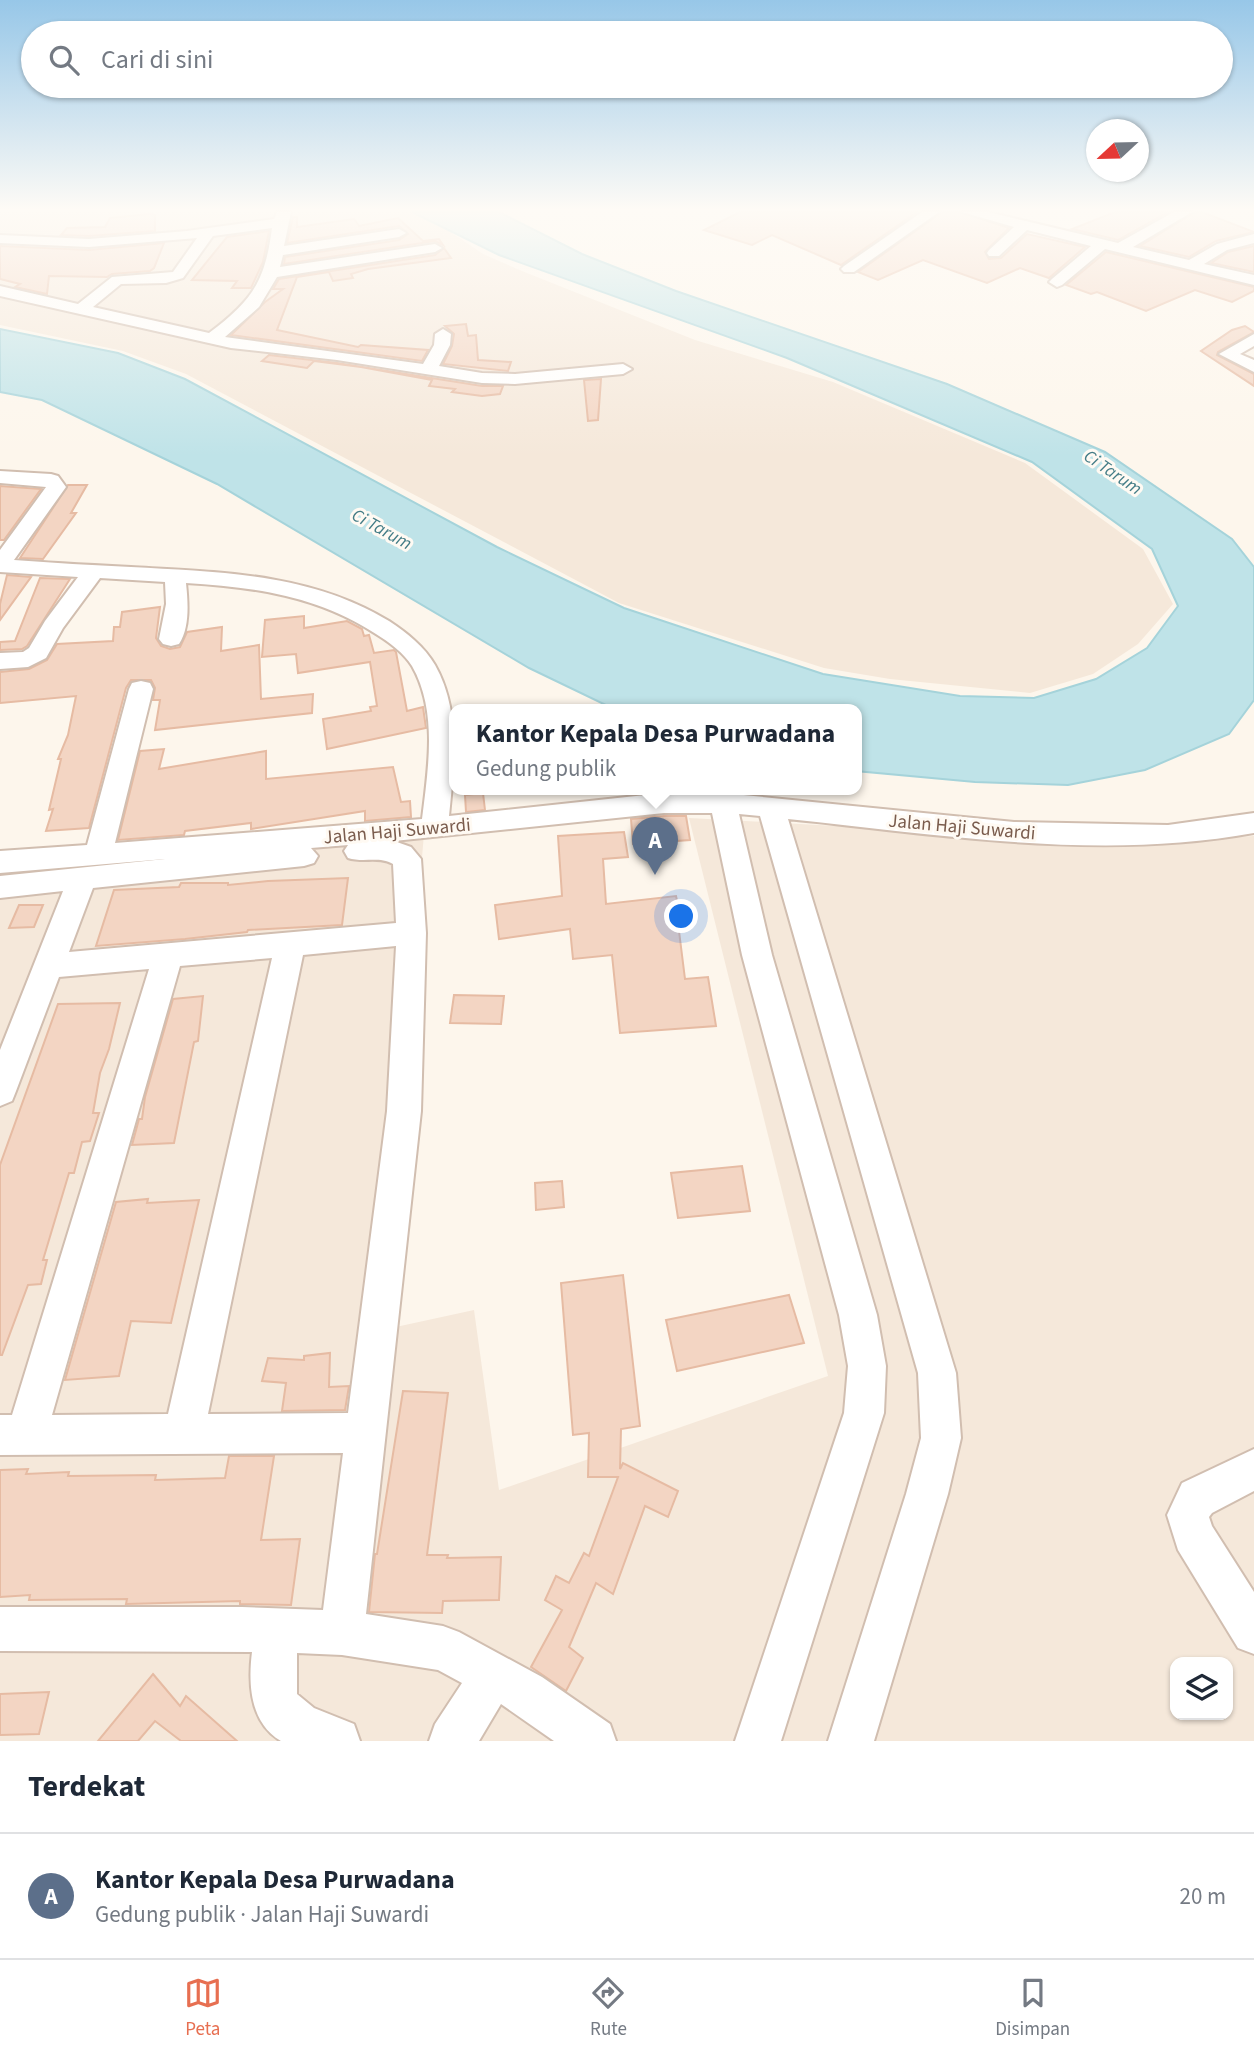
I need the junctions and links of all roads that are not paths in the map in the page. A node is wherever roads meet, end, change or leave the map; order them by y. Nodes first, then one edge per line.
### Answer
1 (6, 293) edge
2 (100, 293) edge
3 (261, 293) edge
4 (81, 309) junction
5 (443, 334) dead end
6 (212, 339) junction
7 (1254, 339) edge
8 (1254, 368) edge
9 (429, 369) junction
10 (623, 369) dead end
11 (0, 477) edge
12 (0, 566) edge
13 (94, 571) junction
14 (175, 576) junction
15 (172, 639) dead end
16 (0, 660) edge
17 (141, 689) dead end
18 (723, 803) junction
19 (771, 807) junction
20 (1254, 823) edge
21 (433, 828) junction
22 (0, 862) edge
23 (90, 867) junction
24 (0, 887) edge
25 (411, 933) junction
26 (290, 944) junction
27 (169, 955) junction
28 (48, 965) junction
29 (0, 1091) edge
30 (184, 1433) junction
31 (366, 1433) junction
32 (13, 1435) edge
33 (1254, 1469) edge
34 (0, 1629) edge
35 (277, 1630) junction
36 (1254, 1632) edge
37 (342, 1633) junction
38 (493, 1675) junction
39 (337, 1741) edge
40 (453, 1741) edge
41 (593, 1741) edge
42 (758, 1741) edge
43 (851, 1741) edge

1 - 4 street
2 - 4 street
3 - 6 street
4 - 6 street
5 - 9 street
6 - 9 street
7 - 8 street
9 - 10 street
11 - 12 street
12 - 13 street
13 - 14 street
13 - 16 street
14 - 15 street
14 - 21 street
17 - 23 street
18 - 19 street, Jalan Haji Suwardi
18 - 21 street, Jalan Haji Suwardi
18 - 42 street
19 - 20 street, Jalan Haji Suwardi
19 - 43 street
21 - 23 street, Jalan Haji Suwardi
22 - 23 street, Jalan Haji Suwardi
23 - 24 street
23 - 25 street
23 - 28 street
25 - 26 street
25 - 31 street
26 - 27 street
26 - 30 street
27 - 28 street
27 - 32 street
28 - 29 street
30 - 31 street
30 - 32 street
31 - 37 street
33 - 36 street
34 - 35 street
35 - 37 street
35 - 39 street
37 - 38 street
38 - 40 street
38 - 41 street

